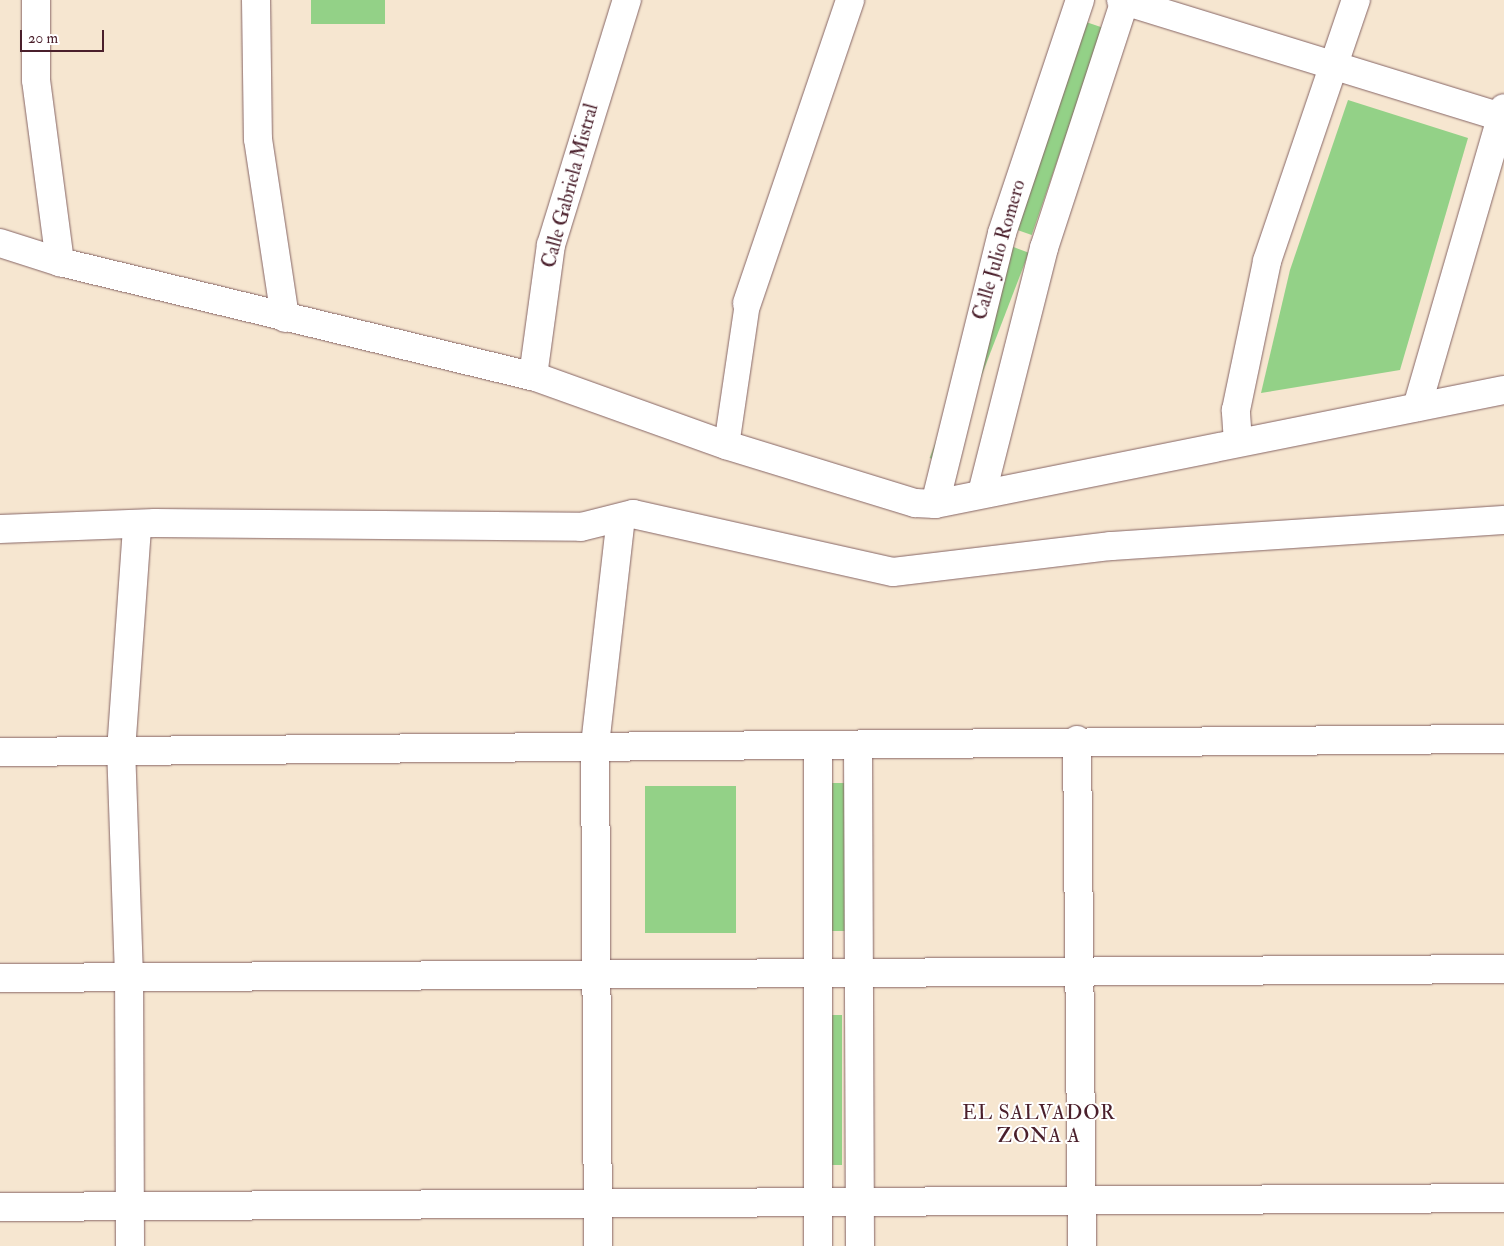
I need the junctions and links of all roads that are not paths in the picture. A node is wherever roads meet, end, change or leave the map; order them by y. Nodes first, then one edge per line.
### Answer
1 (36, 0) edge
2 (256, 0) edge
3 (627, 0) edge
4 (850, 0) edge
5 (1080, 0) edge
6 (1124, 0) edge
7 (1356, 0) edge
8 (1335, 66) junction
9 (1503, 114) edge
10 (0, 243) edge
11 (60, 262) junction
12 (747, 303) joint
13 (285, 318) junction
14 (533, 376) junction
15 (1504, 390) edge
16 (1417, 407) junction
17 (1238, 442) junction
18 (726, 445) junction
19 (982, 493) junction
20 (935, 504) junction
21 (621, 518) junction
22 (1504, 520) edge
23 (137, 527) junction
24 (0, 529) edge
25 (1504, 739) edge
26 (1077, 740) junction
27 (595, 745) junction
28 (818, 745) junction
29 (858, 745) junction
30 (121, 751) junction
31 (0, 752) edge
32 (1504, 969) edge
33 (1080, 970) junction
34 (856, 972) junction
35 (598, 974) junction
36 (816, 975) junction
37 (130, 976) junction
38 (0, 978) edge
39 (1504, 1198) edge
40 (1081, 1200) junction
41 (815, 1203) junction
42 (858, 1203) junction
43 (598, 1204) junction
44 (128, 1206) junction
45 (0, 1207) edge
46 (130, 1246) edge
47 (598, 1246) edge
48 (818, 1246) edge
49 (860, 1246) edge
50 (1082, 1246) edge

1 - 11 street
2 - 13 street
3 - 14 street, Calle Gabriela Mistral
4 - 12 street
5 - 20 street, Calle Julio Romero
6 - 8 street
6 - 19 street
7 - 8 street
8 - 9 street
8 - 17 street
9 - 16 street
10 - 11 street
11 - 13 street
12 - 18 street
13 - 14 street
14 - 18 street
15 - 16 street
16 - 17 street
17 - 19 street
18 - 20 street
19 - 20 street
21 - 22 street
21 - 23 street
21 - 27 street
23 - 24 street
23 - 30 street
25 - 26 street
26 - 29 street
26 - 33 street
27 - 28 street
27 - 30 street
27 - 35 street
28 - 29 street
28 - 36 street
29 - 34 street
30 - 31 street
30 - 37 street
32 - 33 street
33 - 34 street
33 - 40 street
34 - 36 street
34 - 42 street
35 - 36 street
35 - 37 street
35 - 43 street
36 - 41 street
37 - 38 street
37 - 44 street
39 - 40 street
40 - 42 street
40 - 50 street
41 - 42 street
41 - 43 street
41 - 48 street
42 - 49 street
43 - 44 street
43 - 47 street
44 - 45 street
44 - 46 street

